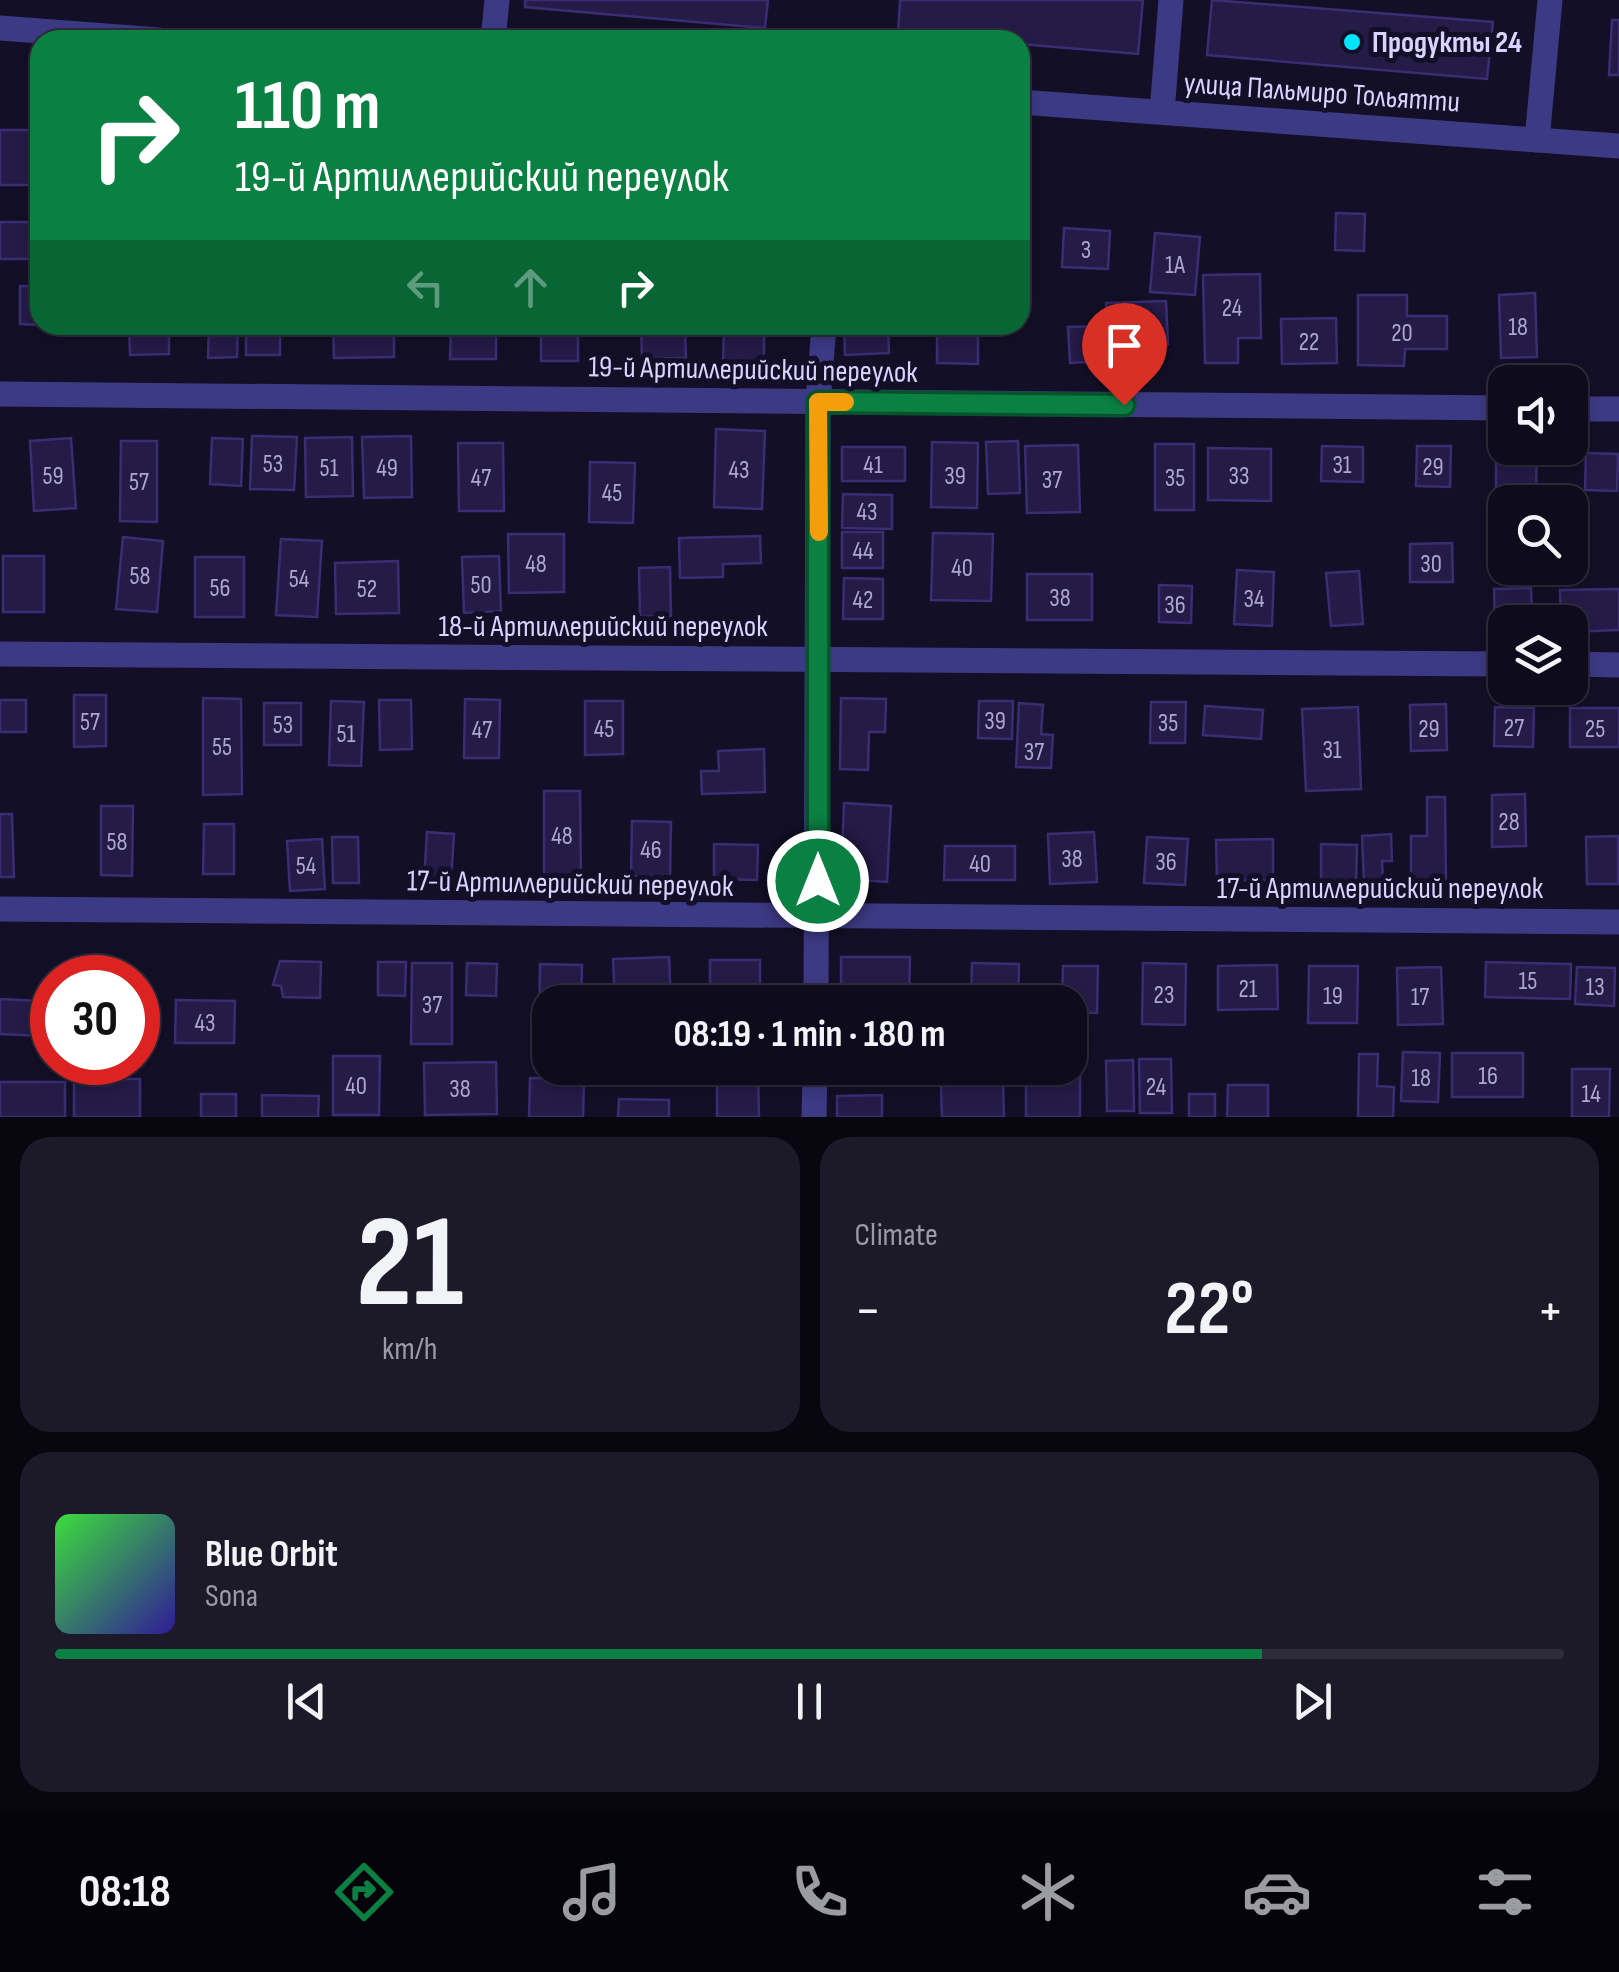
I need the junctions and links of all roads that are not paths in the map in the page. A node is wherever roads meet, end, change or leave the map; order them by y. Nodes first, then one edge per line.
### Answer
1 (496, 0) edge
2 (1172, 0) edge
3 (1550, 0) edge
4 (0, 28) edge
5 (30, 30) edge
6 (494, 30) edge
7 (1030, 103) edge
8 (1162, 112) junction
9 (1537, 140) junction
10 (1619, 146) edge
11 (823, 335) edge
12 (0, 394) edge
13 (818, 402) junction
14 (1488, 408) edge
15 (1588, 409) edge
16 (1619, 409) edge
17 (0, 654) edge
18 (819, 660) junction
19 (1488, 664) edge
20 (1588, 664) edge
21 (1619, 665) edge
22 (0, 909) edge
23 (818, 918) junction
24 (1619, 922) edge
25 (816, 985) edge
26 (815, 1085) edge
27 (814, 1117) edge

1 - 6 street
2 - 8 street
3 - 9 street
4 - 5 street
7 - 8 street, улица Пальмиро Тольятти
8 - 9 street, улица Пальмиро Тольятти
9 - 10 street, улица Пальмиро Тольятти
11 - 13 street
12 - 13 street, 19-й Артиллерийский переулок
13 - 14 street, 19-й Артиллерийский переулок
13 - 18 street
15 - 16 street
17 - 18 street, 18-й Артиллерийский переулок
18 - 19 street, 18-й Артиллерийский переулок
18 - 23 street
20 - 21 street
22 - 23 street, 17-й Артиллерийский переулок
23 - 24 street, 17-й Артиллерийский переулок
23 - 25 street
26 - 27 street

